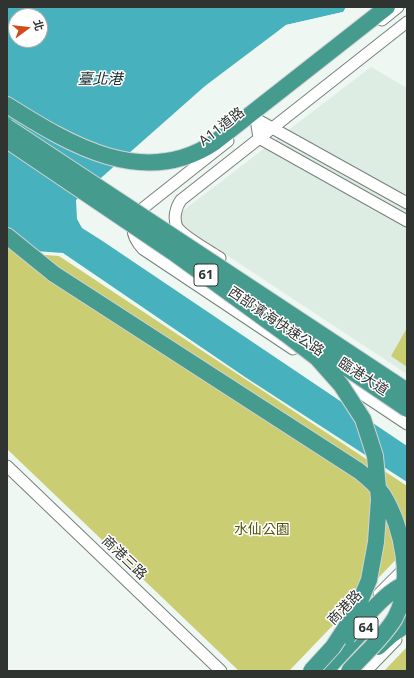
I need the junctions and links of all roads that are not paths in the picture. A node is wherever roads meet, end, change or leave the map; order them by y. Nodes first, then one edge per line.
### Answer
1 (387, 7) edge
2 (398, 7) edge
3 (407, 22) edge
4 (7, 105) edge
5 (7, 118) edge
6 (256, 119) junction
7 (7, 127) edge
8 (273, 128) junction
9 (259, 138) junction
10 (7, 140) edge
11 (7, 144) edge
12 (407, 202) edge
13 (407, 221) edge
14 (7, 236) edge
15 (142, 249) joint
16 (174, 253) junction
17 (407, 382) edge
18 (407, 391) edge
19 (407, 395) edge
20 (407, 404) edge
21 (407, 408) edge
22 (407, 424) edge
23 (7, 466) edge
24 (407, 566) edge
25 (407, 584) edge
26 (407, 604) edge
27 (407, 624) edge
28 (407, 629) edge
29 (221, 671) edge
30 (304, 671) edge
31 (311, 671) edge
32 (315, 671) edge
33 (325, 671) edge
34 (342, 671) edge
35 (348, 671) edge
36 (355, 671) edge
37 (366, 671) edge

1 - 4 highway
2 - 6 street, A11道路
3 - 8 street
5 - 19 highway, bridge
6 - 8 street
6 - 9 street
6 - 15 street, A11道路
7 - 18 highway, 西部濱海快速公路 / 61, bridge
8 - 9 street
8 - 12 street
9 - 13 street
9 - 17 street, 臨港大道
10 - 16 highway, 西部濱海快速公路 / 61, bridge
11 - 20 highway, bridge
14 - 35 highway, bridge
15 - 22 street, 臨港大道
16 - 21 highway, 西部濱海快速公路 / 61, bridge
16 - 31 highway, bridge
23 - 29 street, 商港三路
24 - 30 street, 商港路
25 - 32 highway, bridge
25 - 33 highway, 64
26 - 34 highway, 64
27 - 36 highway
28 - 37 street

